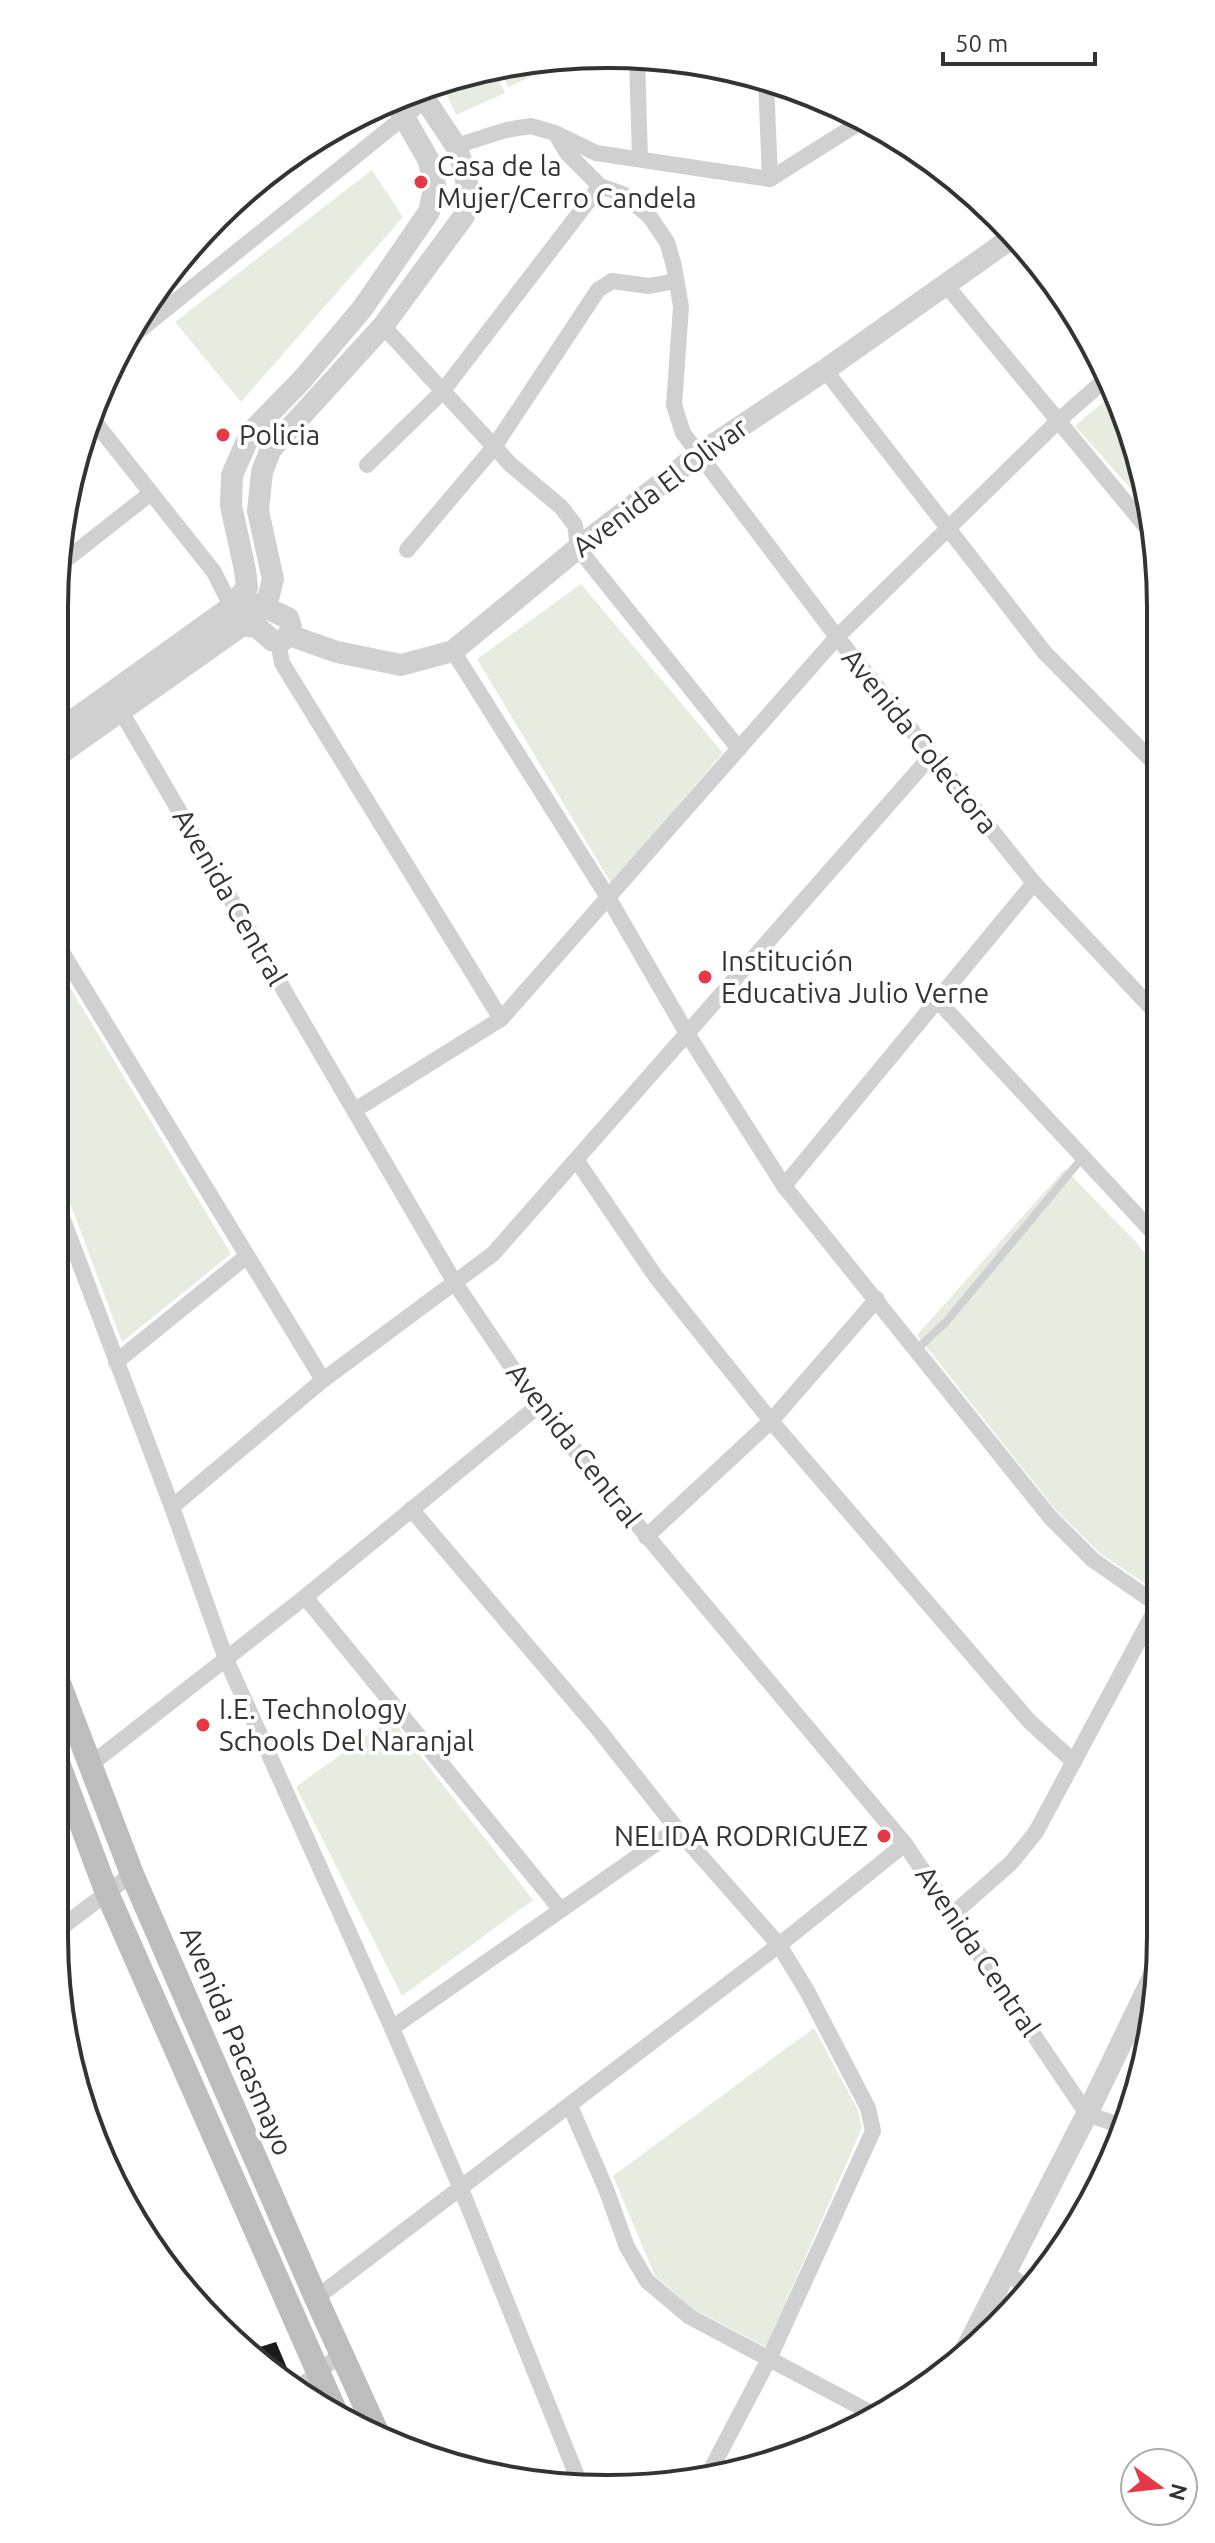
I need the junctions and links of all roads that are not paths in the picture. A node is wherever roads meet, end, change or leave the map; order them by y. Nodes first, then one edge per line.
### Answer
1 (637, 69) edge
2 (766, 92) edge
3 (426, 100) edge
4 (400, 109) edge
5 (391, 113) edge
6 (852, 127) edge
7 (555, 133) junction
8 (456, 146) junction
9 (640, 159) junction
10 (770, 179) junction
11 (600, 186) junction
12 (1005, 243) edge
13 (676, 281) junction
14 (946, 285) junction
15 (152, 319) edge
16 (383, 326) junction
17 (825, 370) junction
18 (1099, 385) edge
19 (442, 392) junction
20 (1057, 422) junction
21 (99, 428) edge
22 (494, 447) junction
23 (698, 455) junction
24 (367, 465) dead end
25 (151, 493) junction
26 (1140, 520) edge
27 (948, 528) junction
28 (578, 548) junction
29 (407, 550) dead end
30 (71, 556) edge
31 (270, 607) junction
32 (261, 628) junction
33 (837, 637) junction
34 (453, 651) junction
35 (116, 702) junction
36 (68, 727) edge
37 (68, 745) edge
38 (739, 749) junction
39 (931, 756) junction
40 (1147, 756) edge
41 (1034, 883) junction
42 (609, 899) junction
43 (68, 968) edge
44 (938, 1001) junction
45 (1147, 1003) edge
46 (501, 1019) junction
47 (688, 1035) junction
48 (355, 1110) junction
49 (1084, 1157) junction
50 (577, 1161) junction
51 (784, 1186) junction
52 (1147, 1226) edge
53 (68, 1235) edge
54 (247, 1256) junction
55 (455, 1283) junction
56 (877, 1299) junction
57 (917, 1349) junction
58 (116, 1362) junction
59 (323, 1380) junction
60 (538, 1406) junction
61 (771, 1421) junction
62 (172, 1507) junction
63 (411, 1509) junction
64 (646, 1537) junction
65 (1147, 1595) edge
66 (305, 1597) junction
67 (1147, 1625) edge
68 (226, 1659) junction
69 (68, 1707) edge
70 (1074, 1762) junction
71 (90, 1765) junction
72 (68, 1789) edge
73 (677, 1829) junction
74 (905, 1844) junction
75 (132, 1874) junction
76 (107, 1893) junction
77 (561, 1910) junction
78 (953, 1914) junction
79 (68, 1922) edge
80 (779, 1945) junction
81 (1143, 1998) edge
82 (392, 2028) junction
83 (570, 2106) junction
84 (1087, 2114) junction
85 (1113, 2123) edge
86 (461, 2189) junction
87 (1005, 2273) junction
88 (1020, 2282) edge
89 (316, 2298) junction
90 (977, 2328) edge
91 (341, 2354) junction
92 (769, 2359) junction
93 (318, 2373) junction
94 (306, 2382) edge
95 (329, 2397) edge
96 (865, 2409) edge
97 (372, 2420) edge
98 (713, 2465) edge
99 (576, 2474) edge

1 - 9 street
2 - 10 street
3 - 8 street
4 - 32 street
5 - 15 street
6 - 10 street
7 - 8 street
7 - 9 street
7 - 11 street, Avenida Colectora
8 - 16 street
9 - 10 street
11 - 13 street, Avenida Colectora
11 - 19 street
12 - 14 street, Avenida El Olivar
13 - 22 street
13 - 23 street, Avenida Colectora
14 - 17 street, Avenida El Olivar
14 - 20 street
16 - 19 street
16 - 31 street
17 - 23 street, Avenida El Olivar
17 - 27 street
18 - 20 street
19 - 22 street
19 - 24 street
20 - 26 street
20 - 27 street
21 - 25 street
22 - 28 street
22 - 29 street
23 - 28 street, Avenida El Olivar
23 - 33 street, Avenida Colectora
25 - 30 street
25 - 32 street
27 - 33 street
27 - 40 street
28 - 34 street, Avenida El Olivar
28 - 38 street
31 - 32 street
31 - 32 street
32 - 34 street, Avenida El Olivar
32 - 35 street
32 - 46 street
33 - 38 street
33 - 39 street, Avenida Colectora
34 - 42 street
35 - 36 street
35 - 37 street
35 - 48 street, Avenida Central
38 - 42 street
39 - 41 street, Avenida Colectora
39 - 47 street
41 - 44 street
41 - 45 street, Avenida Colectora
42 - 46 street
42 - 47 street
43 - 54 street
44 - 49 street
44 - 51 street
46 - 48 street
47 - 50 street
47 - 51 street
48 - 55 street, Avenida Central
49 - 52 street
49 - 57 lane
50 - 55 street
50 - 61 street
51 - 56 street
53 - 58 street
54 - 58 street
54 - 59 street
55 - 59 street
55 - 60 street, Avenida Central
56 - 57 street
56 - 61 street
57 - 65 street
58 - 62 street
59 - 62 street
60 - 63 street
60 - 64 street, Avenida Central
61 - 64 street
61 - 70 street
62 - 68 street
63 - 66 street
63 - 73 street
64 - 74 street, Avenida Central
66 - 68 street
66 - 77 street
67 - 70 street
68 - 71 street
68 - 82 street
69 - 71 main road, Avenida Pacasmayo
70 - 78 street
71 - 75 main road, Avenida Pacasmayo
72 - 76 main road, Avenida Pacasmayo
73 - 77 street
73 - 80 street
74 - 78 street, Avenida Central
74 - 80 street
75 - 76 street
75 - 89 main road, Avenida Pacasmayo
76 - 79 street
76 - 93 main road, Avenida Pacasmayo
77 - 82 street
78 - 84 street, Avenida Central
80 - 83 street
80 - 92 street
81 - 84 street
82 - 86 street
83 - 86 street
83 - 92 street
84 - 85 street
84 - 87 street
86 - 89 street
86 - 99 street
87 - 88 street
87 - 90 street
89 - 91 main road, Avenida Pacasmayo
91 - 93 street
91 - 97 main road, Avenida Pacasmayo
92 - 96 street
92 - 98 street
93 - 94 street
93 - 95 main road, Avenida Pacasmayo

